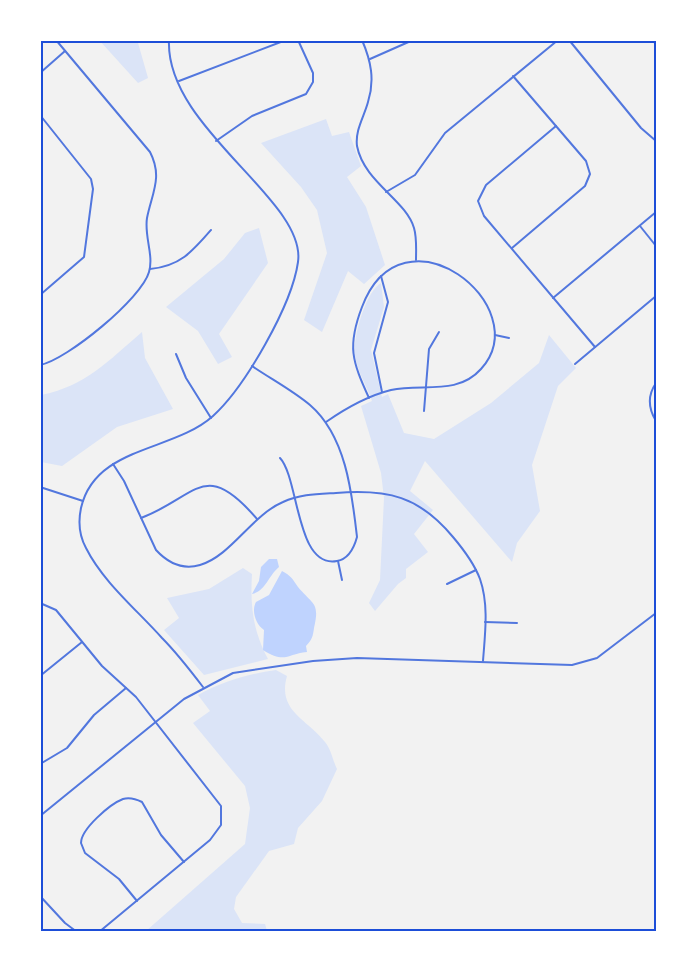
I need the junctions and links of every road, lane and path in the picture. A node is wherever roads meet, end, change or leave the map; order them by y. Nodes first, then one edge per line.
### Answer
1 (56, 40) edge
2 (169, 40) edge
3 (286, 40) edge
4 (298, 40) edge
5 (362, 40) edge
6 (413, 40) edge
7 (558, 40) edge
8 (569, 40) edge
9 (653, 40) edge
10 (657, 45) edge
11 (65, 51) junction
12 (370, 59) junction
13 (40, 73) edge
14 (513, 76) junction
15 (179, 81) junction
16 (40, 115) edge
17 (556, 126) junction
18 (216, 141) junction
19 (657, 141) edge
20 (386, 193) junction
21 (657, 212) edge
22 (640, 226) junction
23 (211, 230) dead end
24 (657, 246) edge
25 (511, 248) junction
26 (416, 260) junction
27 (150, 269) junction
28 (381, 276) junction
29 (40, 295) edge
30 (657, 297) edge
31 (553, 298) junction
32 (439, 332) dead end
33 (495, 335) junction
34 (509, 338) dead end
35 (595, 347) junction
36 (176, 354) dead end
37 (575, 364) dead end
38 (40, 365) edge
39 (252, 366) junction
40 (657, 383) edge
41 (426, 388) junction
42 (382, 393) junction
43 (369, 398) junction
44 (424, 411) dead end
45 (211, 418) junction
46 (657, 421) edge
47 (326, 422) junction
48 (280, 458) dead end
49 (113, 464) junction
50 (40, 487) edge
51 (349, 492) junction
52 (294, 497) junction
53 (83, 501) junction
54 (141, 518) junction
55 (256, 519) junction
56 (338, 561) junction
57 (476, 570) junction
58 (342, 580) dead end
59 (447, 584) dead end
60 (40, 603) edge
61 (657, 613) edge
62 (485, 622) junction
63 (517, 623) dead end
64 (82, 642) junction
65 (483, 662) junction
66 (40, 676) edge
67 (203, 687) junction
68 (126, 688) junction
69 (154, 721) junction
70 (40, 764) edge
71 (40, 816) edge
72 (184, 862) junction
73 (40, 896) edge
74 (137, 901) junction
75 (77, 932) edge
76 (99, 932) edge

1 - 11 street
2 - 15 street
3 - 15 street
4 - 18 street
5 - 12 street
6 - 12 street
7 - 14 street
8 - 19 street
9 - 10 street
11 - 13 street
11 - 27 street
12 - 20 street
14 - 17 street
14 - 20 street
15 - 18 street
16 - 29 street
17 - 25 street
17 - 25 street
18 - 39 street
20 - 26 street
21 - 22 street
22 - 24 street
22 - 31 street
23 - 27 street
25 - 31 street
26 - 28 street
26 - 33 street
27 - 38 street
28 - 42 street
28 - 43 street
30 - 35 street
31 - 35 street
32 - 41 street
33 - 34 street
33 - 41 street
35 - 37 street
36 - 45 street
39 - 45 street
39 - 47 street
40 - 46 street
41 - 42 street
41 - 44 street
42 - 43 street
43 - 47 street
45 - 49 street
47 - 51 street
48 - 52 street
49 - 53 street
49 - 54 street
50 - 53 street
51 - 52 street
51 - 56 street
51 - 57 street
52 - 55 street
52 - 56 street
53 - 67 street
54 - 55 street
54 - 55 street
56 - 58 street
57 - 59 street
57 - 62 street
60 - 64 street
61 - 65 street
62 - 63 street
62 - 65 street
64 - 66 street
64 - 68 street
65 - 67 street
67 - 69 street
68 - 69 street
68 - 70 street
69 - 71 street
69 - 72 street
72 - 74 street
72 - 74 street
73 - 75 street
74 - 76 street

